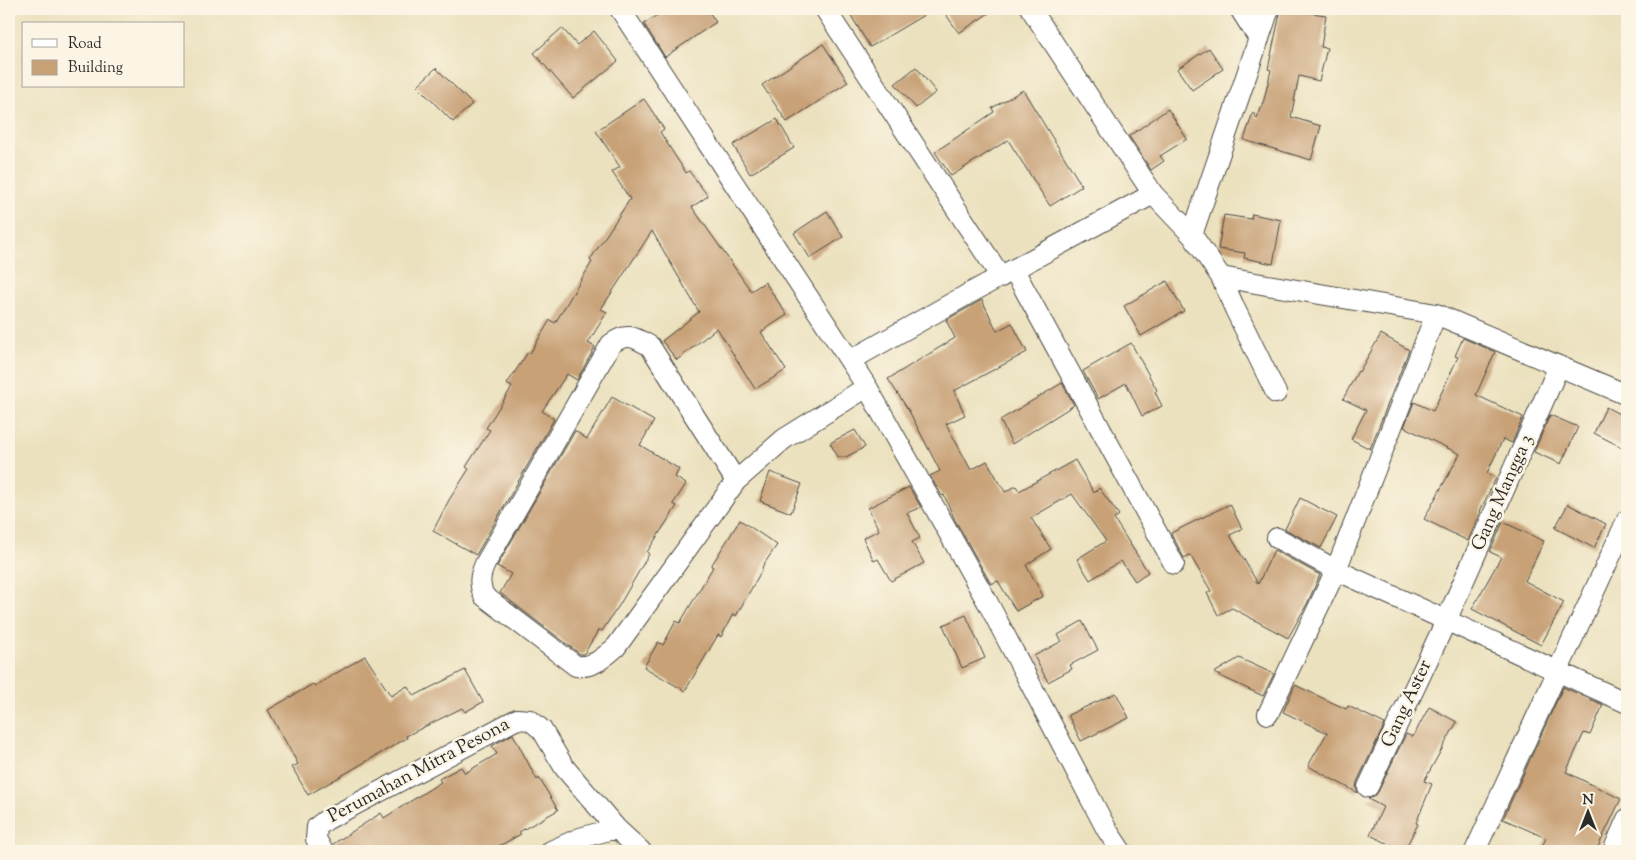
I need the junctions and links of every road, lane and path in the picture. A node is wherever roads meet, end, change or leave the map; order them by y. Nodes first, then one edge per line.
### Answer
1 (620, 9) edge
2 (825, 9) edge
3 (1031, 9) edge
4 (1240, 9) edge
5 (1269, 9) edge
6 (1259, 39) junction
7 (1153, 194) junction
8 (1192, 235) junction
9 (1007, 273) junction
10 (1221, 277) junction
11 (1436, 314) junction
12 (851, 360) junction
13 (1559, 366) junction
14 (867, 387) junction
15 (1276, 393) dead end
16 (1627, 395) edge
17 (736, 481) junction
18 (1627, 520) edge
19 (1277, 538) dead end
20 (1174, 564) dead end
21 (1336, 570) junction
22 (1446, 621) junction
23 (1558, 671) junction
24 (1627, 703) edge
25 (1268, 714) dead end
26 (1368, 787) dead end
27 (1627, 819) edge
28 (616, 828) junction
29 (323, 851) edge
30 (551, 851) edge
31 (641, 851) edge
32 (1121, 851) edge
33 (1475, 851) edge
34 (1613, 851) edge

1 - 12 street
2 - 9 street
3 - 7 street
4 - 6 street
5 - 6 street
6 - 8 street
7 - 8 street
7 - 9 street
8 - 10 street
9 - 12 street
9 - 20 street
10 - 11 street
10 - 15 street
11 - 13 street
11 - 21 street
12 - 14 street
13 - 16 street
13 - 22 street, Gang Mangga 3
14 - 17 street
14 - 32 street
17 - 17 street
18 - 23 street
19 - 21 street
21 - 22 street
21 - 25 street
22 - 23 street
22 - 26 street, Gang Aster
23 - 24 street
23 - 33 street
27 - 34 street
28 - 29 street, Perumahan Mitra Pesona
28 - 30 street
28 - 31 street, Perumahan Mitra Pesona

